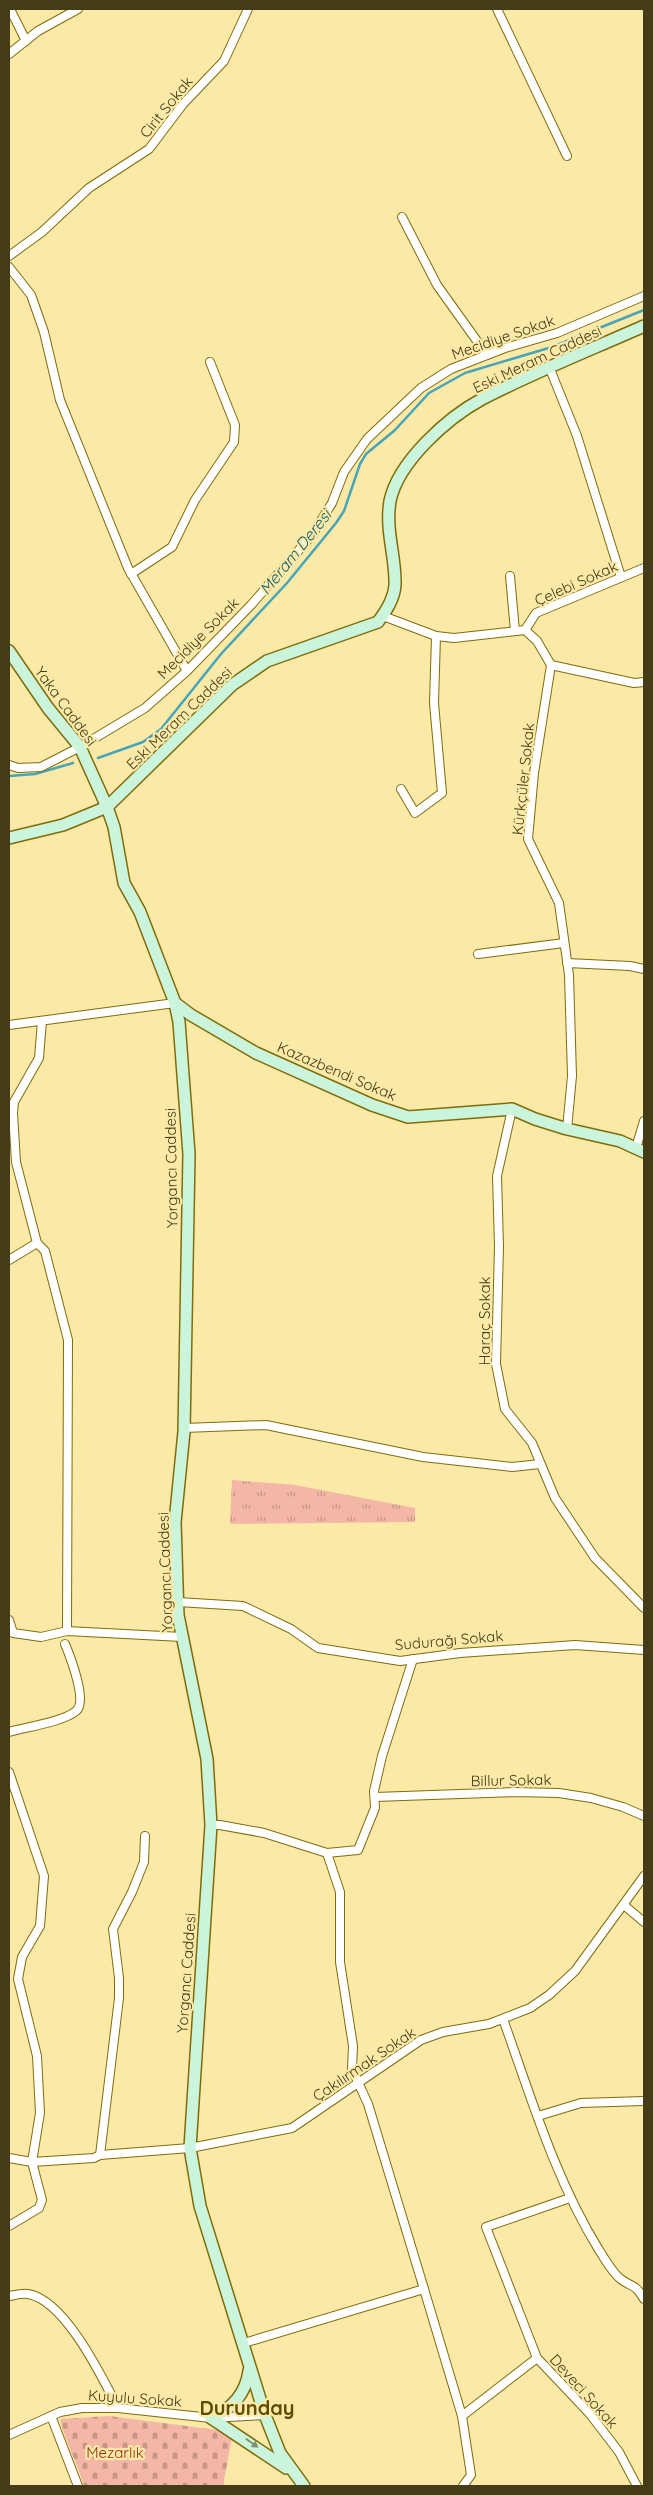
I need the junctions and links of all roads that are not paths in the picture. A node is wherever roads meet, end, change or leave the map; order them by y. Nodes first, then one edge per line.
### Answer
1 (10, 9) edge
2 (78, 9) edge
3 (248, 9) edge
4 (496, 9) edge
5 (26, 41) junction
6 (9, 54) edge
7 (567, 156) dead end
8 (402, 217) dead end
9 (9, 256) edge
10 (9, 267) edge
11 (644, 296) edge
12 (644, 326) edge
13 (487, 355) junction
14 (210, 362) dead end
15 (550, 369) junction
16 (644, 568) edge
17 (131, 574) junction
18 (510, 576) dead end
19 (621, 577) junction
20 (383, 616) junction
21 (525, 630) junction
22 (515, 631) junction
23 (436, 636) junction
24 (9, 652) edge
25 (551, 665) junction
26 (188, 670) junction
27 (644, 682) edge
28 (80, 747) junction
29 (9, 765) edge
30 (400, 788) dead end
31 (107, 807) junction
32 (9, 838) edge
33 (564, 943) junction
34 (478, 954) dead end
35 (567, 963) junction
36 (644, 969) edge
37 (175, 1003) junction
38 (42, 1021) junction
39 (9, 1025) edge
40 (512, 1109) junction
41 (644, 1121) edge
42 (567, 1129) junction
43 (640, 1150) edge
44 (38, 1242) junction
45 (9, 1260) edge
46 (184, 1428) junction
47 (540, 1464) junction
48 (178, 1602) junction
49 (644, 1608) edge
50 (9, 1620) edge
51 (67, 1631) junction
52 (182, 1637) junction
53 (65, 1644) dead end
54 (644, 1650) edge
55 (412, 1659) junction
56 (9, 1732) edge
57 (9, 1772) edge
58 (375, 1797) junction
59 (644, 1816) edge
60 (210, 1826) junction
61 (145, 1836) dead end
62 (327, 1853) junction
63 (644, 1876) edge
64 (625, 1906) junction
65 (644, 1922) edge
66 (503, 2019) junction
67 (360, 2084) junction
68 (644, 2101) edge
69 (538, 2116) junction
70 (190, 2148) junction
71 (100, 2155) junction
72 (9, 2158) edge
73 (32, 2162) junction
74 (570, 2198) junction
75 (9, 2226) edge
76 (424, 2288) junction
77 (9, 2296) edge
78 (644, 2299) edge
79 (244, 2343) junction
80 (536, 2358) junction
81 (250, 2369) junction
82 (118, 2408) junction
83 (265, 2415) junction
84 (51, 2416) junction
85 (462, 2416) junction
86 (211, 2418) junction
87 (9, 2435) edge
88 (291, 2472) junction
89 (78, 2486) edge
90 (304, 2486) edge
91 (463, 2486) edge
92 (637, 2486) edge

1 - 5 street
2 - 5 street
3 - 9 street, Cirit Sokak
4 - 7 street
5 - 6 street
8 - 13 street
10 - 17 street
11 - 13 street, Mecidiye Sokak
12 - 15 street, Eski Meram Caddesi
13 - 26 street, Mecidiye Sokak
14 - 17 street
15 - 19 street
15 - 20 street, Eski Meram Caddesi
16 - 19 street, Çelebi Sokak
17 - 26 street
18 - 22 street
19 - 21 street, Çelebi Sokak
20 - 23 street
20 - 31 street, Eski Meram Caddesi
21 - 22 street
21 - 25 street
22 - 23 street
23 - 30 street
24 - 28 street, Yaka Caddesi
25 - 27 street
25 - 33 street, Kürkçüler Sokak
26 - 28 street, Mecidiye Sokak
28 - 29 street, Mecidiye Sokak
28 - 31 street, Yaka Caddesi
31 - 32 street, Eski Meram Caddesi
31 - 37 street, Yorgancı Caddesi
33 - 34 street
33 - 35 street, Kürkçüler Sokak
35 - 36 street
35 - 42 street, Kürkçüler Sokak
37 - 38 street
37 - 40 street, Kazazbendi Sokak
37 - 46 street, Yorgancı Caddesi
38 - 39 street
38 - 44 street
40 - 42 street, Kazazbendi Sokak
40 - 47 street, Haraç Sokak
41 - 43 street
42 - 43 street, Kazazbendi Sokak
44 - 45 street
44 - 51 street
46 - 47 street
46 - 48 street, Yorgancı Caddesi
47 - 49 street, Haraç Sokak
48 - 52 street, Yorgancı Caddesi
48 - 55 street, Sudurağı Sokak
50 - 51 street
51 - 52 street
52 - 60 street, Yorgancı Caddesi
53 - 56 street
54 - 55 street, Sudurağı Sokak
55 - 58 street
57 - 73 street
58 - 59 street, Billur Sokak
58 - 62 street
60 - 62 street
60 - 70 street, Yorgancı Caddesi
61 - 71 street
62 - 67 street
63 - 64 street, Çakılırmak Sokak
64 - 65 street
64 - 66 street, Çakılırmak Sokak
66 - 67 street, Çakılırmak Sokak
66 - 69 street
67 - 70 street, Çakılırmak Sokak
67 - 76 street
68 - 69 street
69 - 74 street
70 - 71 street, Çakılırmak Sokak
70 - 79 street, Yorgancı Caddesi
71 - 73 street, Çakılırmak Sokak
72 - 73 street, Çakılırmak Sokak
73 - 75 street
74 - 78 street
74 - 80 street, Deveci Sokak
76 - 79 street
76 - 85 street
77 - 82 street
79 - 81 street, Yorgancı Caddesi
80 - 85 street
80 - 92 street, Deveci Sokak
81 - 83 street, Yorgancı Caddesi
81 - 86 street
82 - 84 street, Kuyulu Sokak
82 - 86 street, Kuyulu Sokak
83 - 86 street, Kuyulu Sokak
83 - 88 street, Yorgancı Caddesi
84 - 87 street, Kuyulu Sokak
84 - 89 street
85 - 91 street
86 -> 88 street
88 - 90 street

